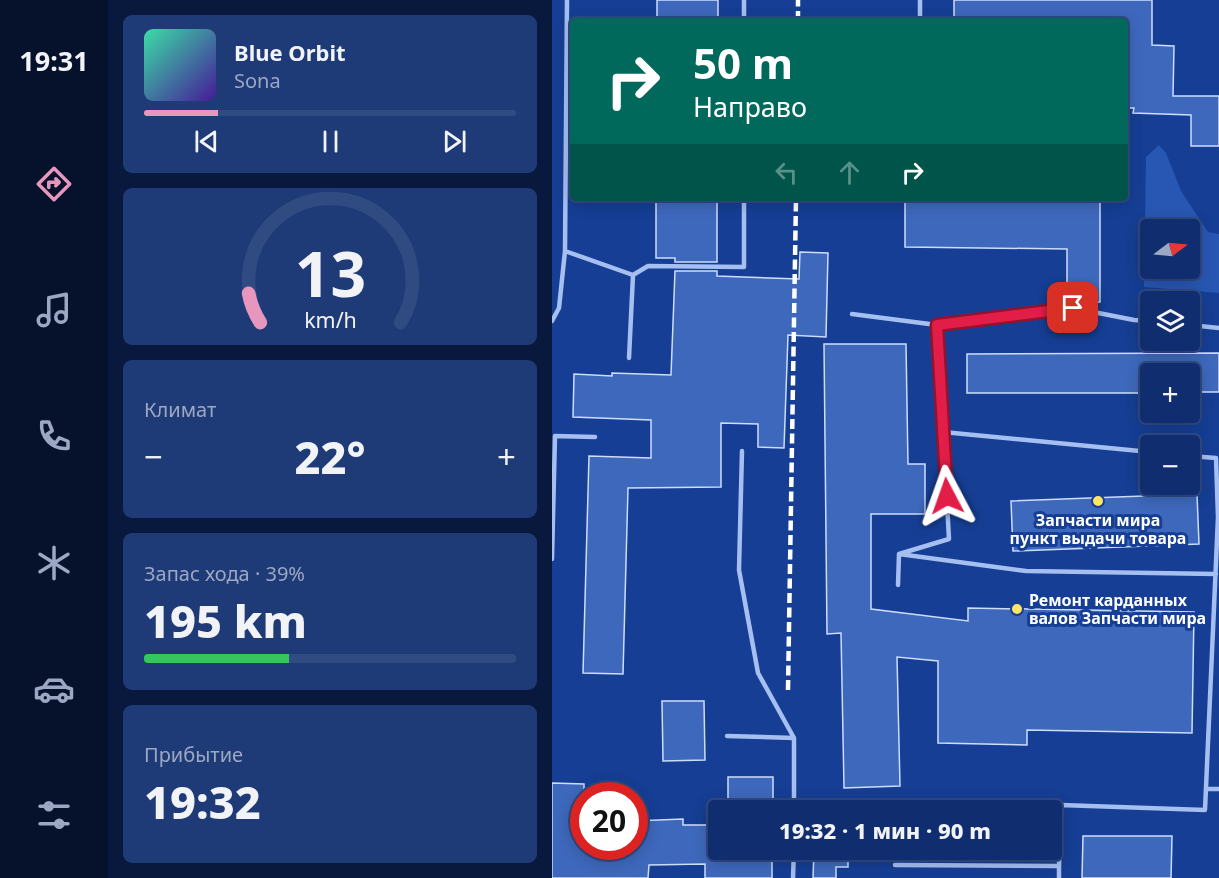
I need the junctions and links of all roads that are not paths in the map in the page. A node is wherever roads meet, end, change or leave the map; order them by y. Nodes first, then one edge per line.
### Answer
1 (567, 0) edge
2 (744, 0) edge
3 (920, 0) edge
4 (744, 18) edge
5 (920, 18) edge
6 (744, 201) edge
7 (565, 251) junction
8 (633, 275) junction
9 (852, 314) dead end
10 (1140, 320) edge
11 (552, 321) edge
12 (937, 325) junction
13 (1200, 326) edge
14 (1219, 328) edge
15 (629, 358) dead end
16 (943, 432) junction
17 (595, 437) dead end
18 (742, 451) dead end
19 (1140, 451) edge
20 (1200, 457) edge
21 (1219, 517) edge
22 (552, 526) edge
23 (899, 554) junction
24 (552, 559) edge
25 (1216, 574) junction
26 (898, 585) dead end
27 (727, 736) dead end
28 (794, 738) junction
29 (1206, 789) junction
30 (1219, 789) edge
31 (794, 800) edge
32 (794, 860) edge
33 (895, 865) dead end
34 (1059, 866) junction
35 (793, 878) edge
36 (1059, 878) edge

1 - 7 lane
2 - 4 lane
3 - 5 lane
6 - 8 lane
7 - 8 lane
7 - 11 lane
8 - 15 lane
9 - 12 lane
10 - 12 lane
12 - 16 lane
13 - 14 lane
16 - 19 lane
16 - 23 lane
17 - 22 lane
18 - 28 lane
20 - 21 lane
21 - 25 lane
22 - 24 lane
23 - 25 lane
23 - 26 lane
25 - 29 lane
27 - 28 lane
28 - 31 lane
29 - 30 lane
29 - 34 lane
32 - 35 lane
33 - 34 lane
34 - 36 lane

